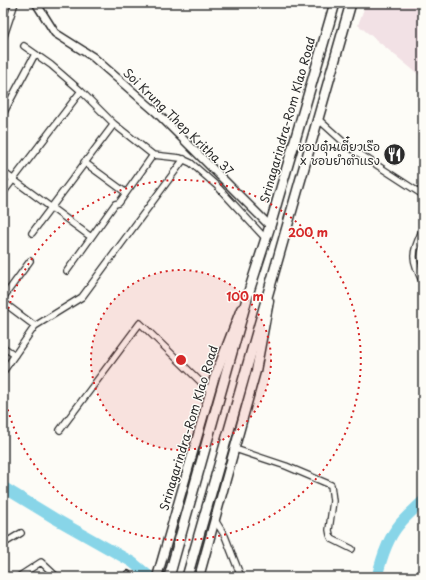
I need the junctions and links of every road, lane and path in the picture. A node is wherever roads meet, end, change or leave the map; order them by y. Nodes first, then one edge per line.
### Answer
1 (15, 3) edge
2 (36, 3) edge
3 (335, 3) edge
4 (351, 3) edge
5 (3, 39) edge
6 (24, 46) dead end
7 (36, 54) junction
8 (81, 91) junction
9 (3, 114) edge
10 (318, 119) junction
11 (114, 124) junction
12 (152, 155) junction
13 (184, 160) junction
14 (84, 162) junction
15 (3, 172) edge
16 (13, 180) junction
17 (125, 192) junction
18 (3, 193) edge
19 (423, 195) edge
20 (51, 208) junction
21 (270, 226) junction
22 (423, 228) edge
23 (32, 234) dead end
24 (91, 238) junction
25 (266, 239) junction
26 (30, 261) dead end
27 (67, 271) dead end
28 (423, 283) edge
29 (250, 288) junction
30 (270, 289) junction
31 (3, 298) edge
32 (3, 302) edge
33 (35, 326) junction
34 (3, 346) edge
35 (15, 355) junction
36 (3, 372) edge
37 (210, 391) junction
38 (60, 430) dead end
39 (235, 449) junction
40 (215, 520) junction
41 (21, 533) dead end
42 (3, 544) edge
43 (352, 549) dead end
44 (3, 573) edge
45 (6, 577) edge
46 (18, 577) edge
47 (57, 577) edge
48 (157, 577) edge
49 (169, 577) edge
50 (187, 577) edge
51 (198, 577) edge
52 (241, 577) edge

1 - 5 street
2 - 21 street, Soi Krung Thep Kritha 37
3 - 21 main road, Srinagarindra-Rom Klao Road
4 - 10 main road
6 - 7 street
7 - 8 street
7 - 9 street
8 - 11 street
8 - 16 street
10 - 19 street
10 - 30 main road
11 - 12 street
11 - 14 street
12 - 13 street
12 - 17 street
13 - 25 street
13 - 33 street
14 - 17 street
14 - 20 street
15 - 16 street
16 - 18 street
16 - 20 street
17 - 24 street
20 - 23 street
20 - 24 street
21 - 25 main road, Srinagarindra-Rom Klao Road
22 - 28 street
24 - 27 street
25 - 29 main road, Srinagarindra-Rom Klao Road
26 - 31 street
29 - 37 main road, Srinagarindra-Rom Klao Road
29 - 49 main road, Srinagarindra-Rom Klao Road
30 - 39 main road
30 - 50 main road
32 - 33 street
33 - 35 street
34 - 35 street
35 - 36 street
37 - 38 street
37 - 48 main road, Srinagarindra-Rom Klao Road
39 - 40 main road
39 - 43 street
40 - 51 main road
40 - 52 street
41 - 42 street
44 - 45 street
46 - 47 street

